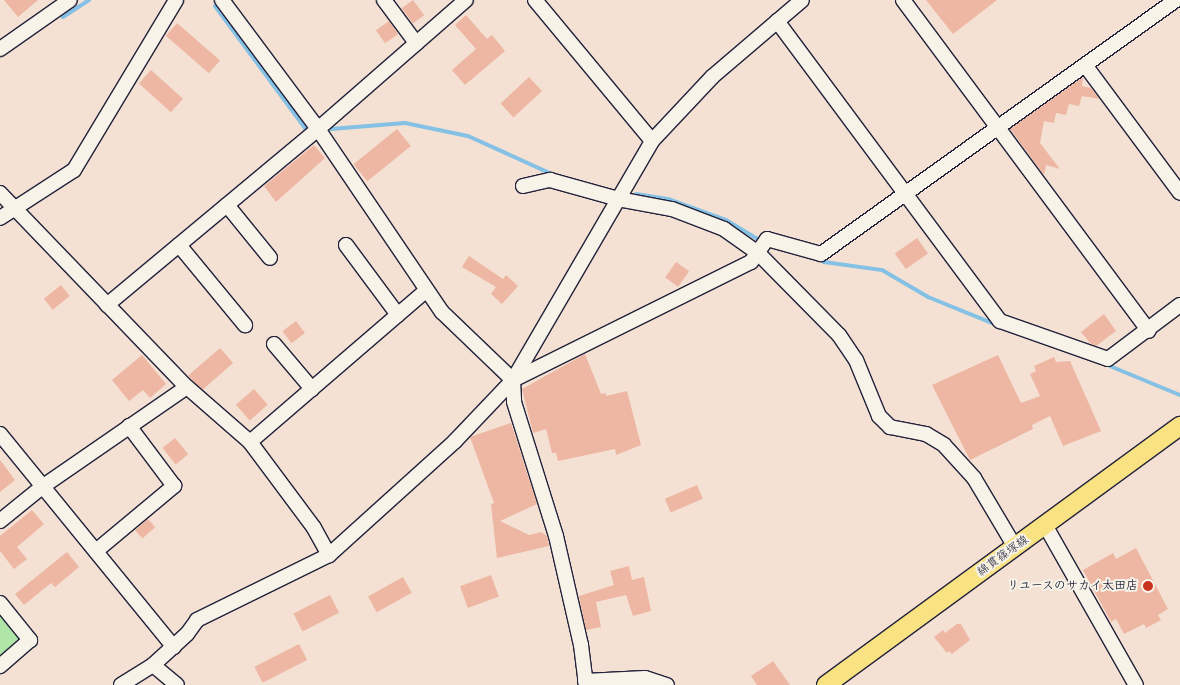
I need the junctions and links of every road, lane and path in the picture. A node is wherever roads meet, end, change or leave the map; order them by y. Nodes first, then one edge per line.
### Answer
1 (176, 0) edge
2 (222, 0) edge
3 (384, 0) edge
4 (466, 0) edge
5 (535, 0) edge
6 (802, 0) edge
7 (902, 0) edge
8 (1176, 0) edge
9 (67, 1) edge
10 (1180, 5) edge
11 (777, 21) junction
12 (416, 43) junction
13 (0, 49) edge
14 (1085, 65) junction
15 (997, 127) junction
16 (318, 129) junction
17 (652, 141) junction
18 (523, 186) dead end
19 (0, 193) edge
20 (906, 193) junction
21 (1180, 193) edge
22 (618, 199) junction
23 (227, 205) junction
24 (15, 211) junction
25 (0, 218) edge
26 (346, 244) dead end
27 (179, 245) junction
28 (758, 253) junction
29 (270, 258) dead end
30 (427, 290) junction
31 (107, 305) junction
32 (1179, 309) edge
33 (398, 315) junction
34 (245, 325) dead end
35 (1148, 330) junction
36 (274, 344) dead end
37 (513, 380) junction
38 (187, 387) junction
39 (312, 389) junction
40 (128, 426) junction
41 (1180, 426) edge
42 (0, 434) edge
43 (250, 442) junction
44 (42, 487) junction
45 (0, 521) edge
46 (1045, 525) junction
47 (1015, 547) junction
48 (96, 551) junction
49 (329, 555) junction
50 (0, 603) edge
51 (174, 647) junction
52 (153, 665) junction
53 (0, 666) edge
54 (585, 683) edge
55 (121, 685) edge
56 (177, 685) edge
57 (667, 685) edge
58 (826, 685) edge
59 (1136, 685) edge

1 - 24 street
2 - 16 street
3 - 12 street
4 - 12 street
5 - 17 street
6 - 11 street
7 - 15 street
8 - 10 street
8 - 14 street
9 - 13 street
11 - 17 street
11 - 20 street
12 - 16 street
14 - 15 street
14 - 21 street
15 - 20 street
15 - 35 street
16 - 23 street
16 - 30 street
17 - 22 street
18 - 22 street
19 - 24 street
20 - 28 street
20 - 35 street
22 - 28 street
22 - 37 street
23 - 27 street
23 - 29 street
24 - 25 street
24 - 31 street
26 - 33 street
27 - 31 street
27 - 34 street
28 - 37 street
28 - 47 street
30 - 33 street
30 - 37 street
31 - 38 street
32 - 35 street
33 - 39 street
36 - 39 street
37 - 49 street
37 - 54 street
38 - 40 street
38 - 43 street
39 - 43 street
40 - 44 street
40 - 48 street
41 - 46 main road, 綿貫篠塚線
42 - 44 street
43 - 49 street
44 - 45 street
44 - 48 street
46 - 47 main road, 綿貫篠塚線
46 - 59 street
47 - 58 main road, 綿貫篠塚線
48 - 51 street
49 - 51 street
50 - 53 street
51 - 52 street
52 - 55 street
52 - 56 street
54 - 57 street

